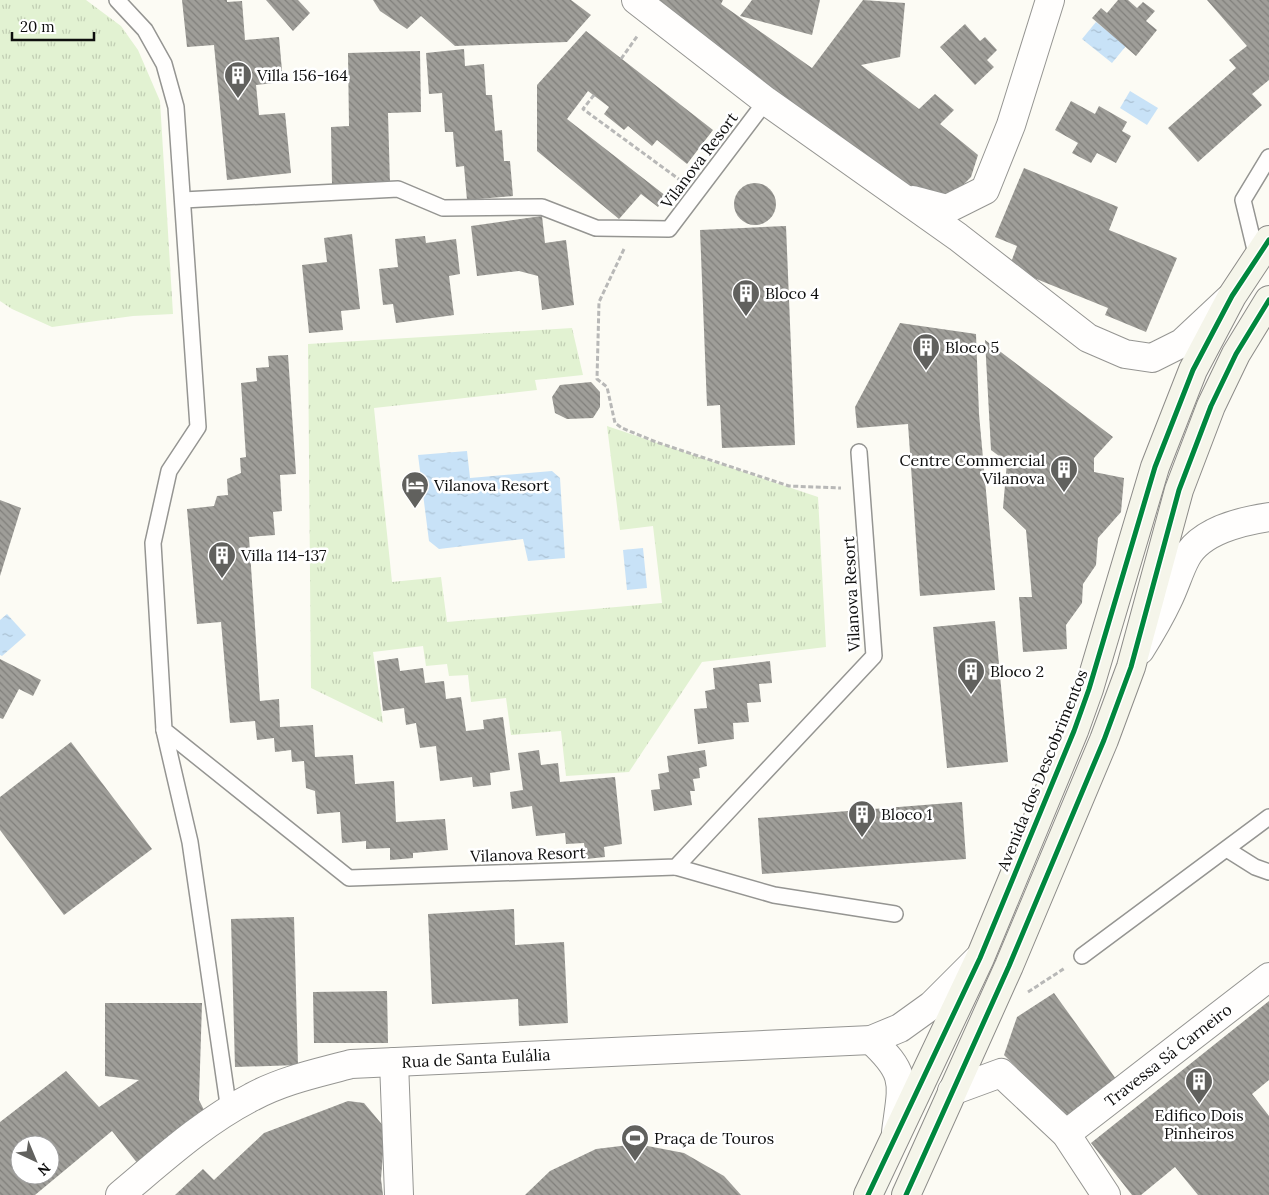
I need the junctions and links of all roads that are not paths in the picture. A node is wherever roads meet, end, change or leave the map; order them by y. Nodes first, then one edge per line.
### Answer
1 (117, 0) edge
2 (636, 0) edge
3 (1050, 0) edge
4 (766, 101) junction
5 (1269, 157) edge
6 (903, 198) junction
7 (183, 200) junction
8 (1263, 249) edge
9 (1232, 296) junction
10 (1269, 300) edge
11 (859, 452) dead end
12 (1269, 517) edge
13 (1131, 667) junction
14 (164, 730) junction
15 (1269, 817) edge
16 (1228, 850) junction
17 (676, 866) junction
18 (1269, 872) edge
19 (896, 914) dead end
20 (1082, 956) road end
21 (980, 958) junction
22 (1269, 977) edge
23 (871, 1040) junction
24 (394, 1062) junction
25 (952, 1091) junction
26 (229, 1111) junction
27 (1066, 1134) junction
28 (895, 1135) junction
29 (120, 1195) edge
30 (399, 1195) edge
31 (868, 1195) edge
32 (906, 1195) edge
33 (1106, 1195) edge

1 - 7 lane
2 - 4 street
3 - 6 street
4 - 6 street
4 - 7 lane, Vilanova Resort
5 - 8 lane, Avenida dos Descobrimentos
6 - 9 street
7 - 14 lane
8 - 9 main road, Avenida dos Descobrimentos
9 - 21 main road, Avenida dos Descobrimentos
10 - 13 main road
11 - 17 lane, Vilanova Resort
12 - 13 street
13 - 25 main road
14 - 17 lane, Vilanova Resort
14 - 26 lane
15 - 16 lane
16 - 18 lane
16 - 20 lane
17 - 19 lane, Vilanova Resort
21 - 23 street, Rua de Santa Eulália
21 - 28 main road, Avenida dos Descobrimentos
22 - 27 street, Travessa Sá Carneiro
23 - 24 street, Rua de Santa Eulália
23 - 28 street
24 - 26 street, Rua de Santa Eulália
24 - 30 street
25 - 27 street
25 - 32 main road
26 - 29 street, Rua de Santa Eulália
27 - 33 street
28 - 31 main road, Avenida dos Descobrimentos

